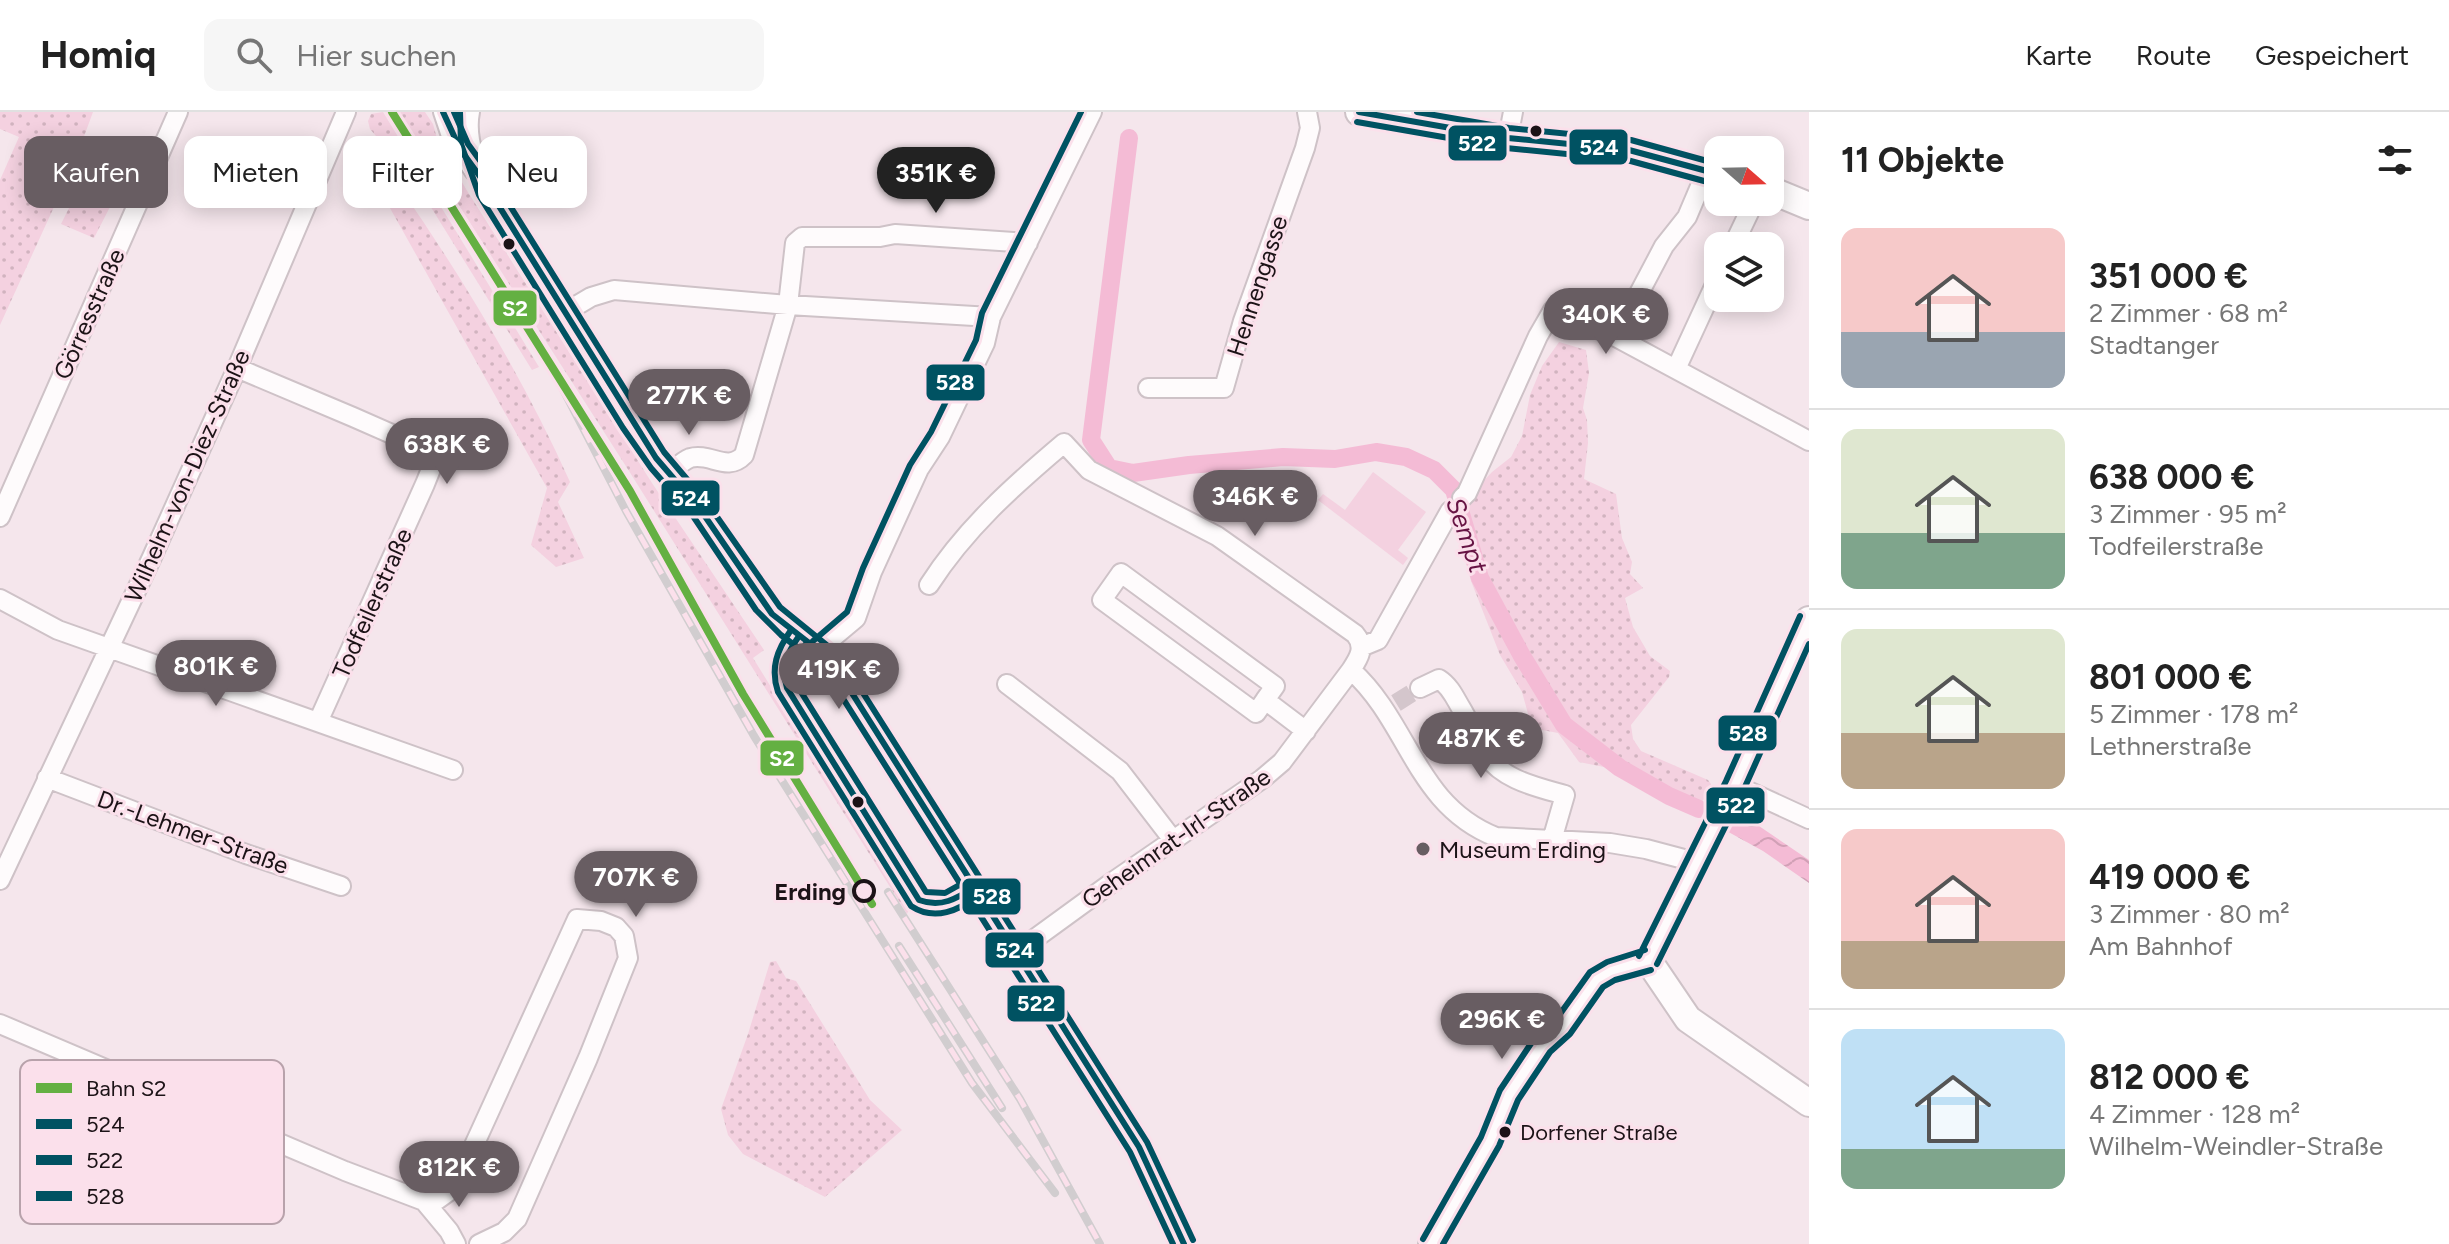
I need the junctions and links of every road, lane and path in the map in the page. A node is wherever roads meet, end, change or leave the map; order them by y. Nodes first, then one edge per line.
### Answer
1 (178, 112) edge
2 (346, 112) edge
3 (443, 112) edge
4 (470, 112) edge
5 (1092, 112) edge
6 (1307, 112) edge
7 (1361, 112) edge
8 (1511, 125) edge
9 (478, 162) edge
10 (1704, 170) edge
11 (478, 174) edge
12 (1704, 186) edge
13 (1784, 196) edge
14 (1809, 206) edge
15 (500, 208) edge
16 (1028, 243) junction
17 (788, 305) junction
18 (1704, 308) edge
19 (564, 313) junction
20 (991, 317) junction
21 (1616, 337) junction
22 (237, 368) junction
23 (1676, 369) junction
24 (1148, 388) dead end
25 (1809, 441) edge
26 (669, 474) junction
27 (0, 517) edge
28 (929, 585) dead end
29 (0, 599) edge
30 (1806, 637) edge
31 (1361, 647) junction
32 (109, 648) junction
33 (819, 649) junction
34 (1351, 670) junction
35 (1007, 684) dead end
36 (1420, 688) tunnel mouth
37 (1265, 700) junction
38 (318, 722) junction
39 (1306, 731) junction
40 (453, 770) dead end
41 (47, 778) junction
42 (1731, 792) junction
43 (1809, 819) edge
44 (1173, 840) junction
45 (1552, 840) junction
46 (1695, 862) junction
47 (0, 880) edge
48 (341, 886) dead end
49 (1015, 953) junction
50 (1648, 960) junction
51 (0, 1024) edge
52 (84, 1060) edge
53 (1809, 1103) edge
54 (284, 1145) edge
55 (424, 1201) junction
56 (456, 1244) edge
57 (479, 1244) edge
58 (1184, 1244) edge
59 (1432, 1244) edge

1 - 27 street, Görresstraße
2 - 22 street, Wilhelm-von-Diez-Straße
3 - 11 street
4 - 9 street
5 - 16 street
6 - 24 street, Hennengasse
7 - 8 street
8 - 10 street
12 - 21 street
13 - 14 street
15 - 19 street
16 - 17 street
16 - 20 street
17 - 19 street
17 - 20 street
17 - 26 street
18 - 23 street
19 - 26 street
20 - 33 street
21 - 23 street
21 - 31 street
22 - 32 street, Wilhelm-von-Diez-Straße
22 - 38 street, Todfeilerstraße
23 - 25 street
26 - 33 street
28 - 31 street
29 - 32 street
30 - 42 street
31 - 34 street, Geheimrat-Irl-Straße
32 - 38 street
32 - 41 street, Wilhelm-von-Diez-Straße
33 - 49 street
34 - 39 street, Geheimrat-Irl-Straße
34 - 45 street
35 - 44 street
36 - 45 street
37 - 37 street
37 - 39 street
38 - 40 street
39 - 44 street, Geheimrat-Irl-Straße
41 - 47 street, Wilhelm-von-Diez-Straße
41 - 48 street, Dr.-Lehmer-Straße
42 - 43 street
42 - 46 street
44 - 49 street, Geheimrat-Irl-Straße
45 - 46 street
46 - 50 street
49 - 58 street
50 - 53 street
50 - 59 street
51 - 52 street
54 - 55 street
55 - 56 street
55 - 57 street

